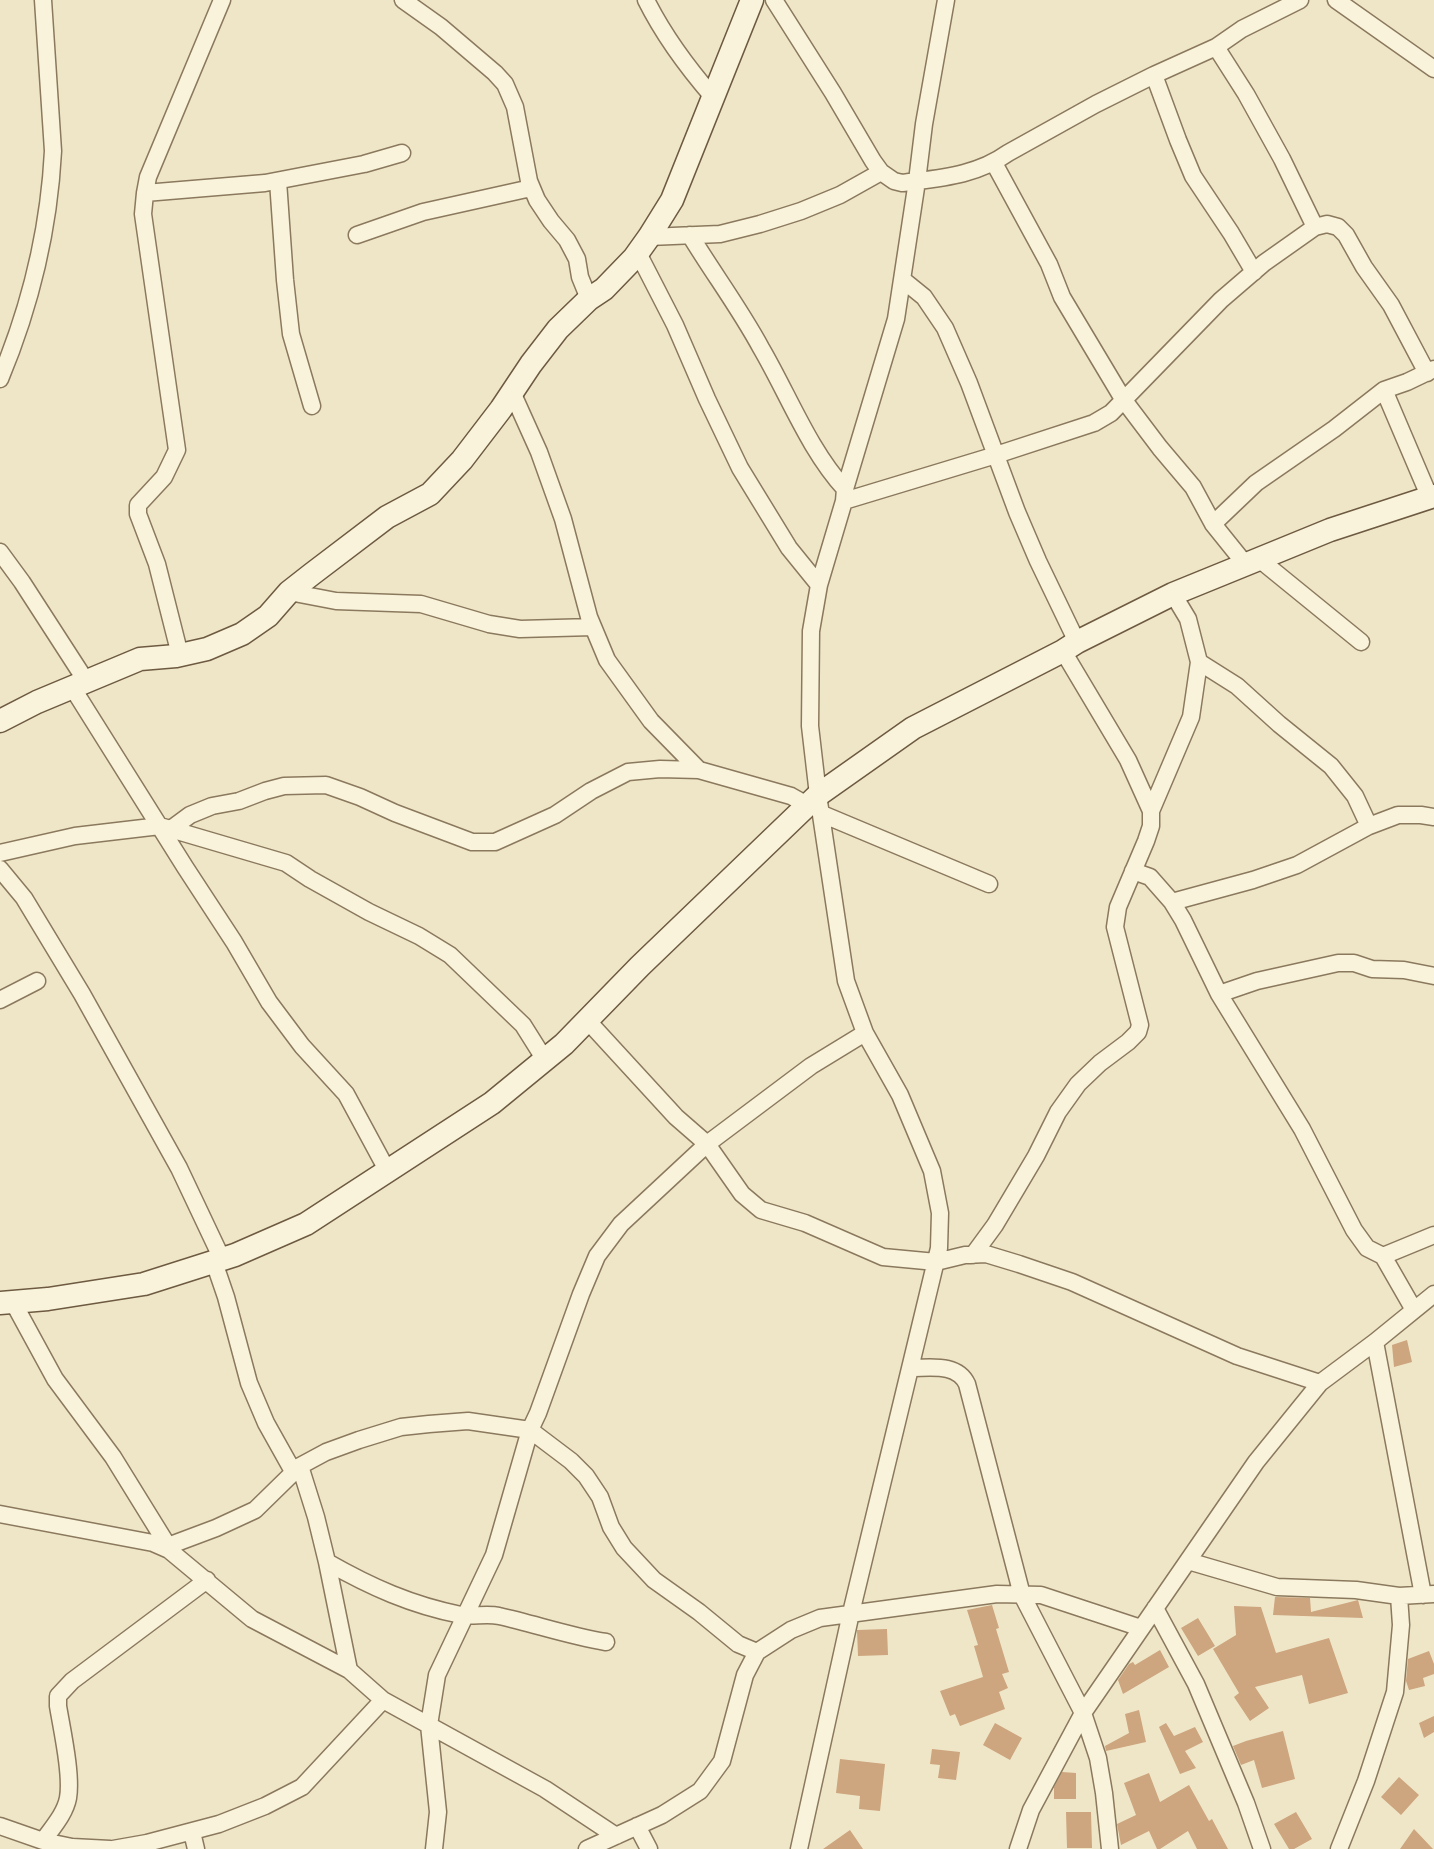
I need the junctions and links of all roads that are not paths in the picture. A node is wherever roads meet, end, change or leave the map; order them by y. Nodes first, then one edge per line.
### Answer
1 (43, 0) edge
2 (222, 0) edge
3 (403, 0) edge
4 (646, 0) edge
5 (752, 0) edge
6 (774, 0) edge
7 (946, 0) edge
8 (1300, 0) edge
9 (1336, 0) edge
10 (1216, 47) junction
11 (1434, 70) edge
12 (1154, 75) junction
13 (713, 97) junction
14 (402, 153) dead end
15 (994, 163) junction
16 (881, 172) junction
17 (278, 181) junction
18 (917, 181) junction
19 (532, 188) junction
20 (145, 193) junction
21 (1316, 227) junction
22 (356, 235) dead end
23 (690, 235) junction
24 (644, 245) junction
25 (1254, 272) junction
26 (903, 280) junction
27 (589, 299) junction
28 (1430, 371) edge
29 (0, 379) edge
30 (1384, 390) junction
31 (512, 392) junction
32 (1123, 399) junction
33 (312, 406) dead end
34 (996, 455) junction
35 (844, 495) junction
36 (1432, 497) edge
37 (1213, 524) junction
38 (0, 552) edge
39 (1253, 562) junction
40 (819, 585) junction
41 (289, 592) junction
42 (1173, 594) junction
43 (593, 627) junction
44 (1362, 642) dead end
45 (1070, 646) junction
46 (180, 655) junction
47 (1200, 662) junction
48 (79, 684) junction
49 (0, 721) edge
50 (699, 770) junction
51 (815, 805) junction
52 (1151, 811) junction
53 (1434, 817) edge
54 (1369, 826) junction
55 (165, 827) junction
56 (0, 853) edge
57 (0, 869) edge
58 (1133, 870) junction
59 (989, 884) dead end
60 (1172, 902) junction
61 (1434, 976) edge
62 (37, 981) dead end
63 (1219, 994) junction
64 (0, 1000) edge
65 (586, 1019) junction
66 (865, 1033) junction
67 (545, 1060) junction
68 (707, 1144) junction
69 (387, 1170) junction
70 (1434, 1235) edge
71 (973, 1255) junction
72 (1383, 1256) junction
73 (218, 1260) junction
74 (936, 1262) junction
75 (1434, 1294) edge
76 (6, 1302) edge
77 (1414, 1310) junction
78 (1375, 1342) junction
79 (911, 1368) junction
80 (1320, 1383) junction
81 (530, 1430) junction
82 (297, 1470) junction
83 (0, 1514) edge
84 (168, 1548) junction
85 (1188, 1561) junction
86 (327, 1562) junction
87 (207, 1580) junction
88 (1429, 1594) edge
89 (1022, 1595) junction
90 (1399, 1596) junction
91 (1155, 1608) junction
92 (851, 1613) junction
93 (464, 1616) junction
94 (1142, 1628) junction
95 (606, 1642) dead end
96 (757, 1652) junction
97 (349, 1670) junction
98 (383, 1700) junction
99 (1083, 1713) junction
100 (429, 1725) junction
101 (0, 1826) edge
102 (637, 1826) junction
103 (192, 1832) junction
104 (616, 1836) junction
105 (43, 1841) junction
106 (111, 1849) edge
107 (196, 1849) edge
108 (434, 1849) edge
109 (587, 1849) edge
110 (649, 1849) edge
111 (799, 1849) edge
112 (1018, 1849) edge
113 (1110, 1849) edge
114 (1262, 1849) edge
115 (1338, 1849) edge

1 - 29 street
2 - 20 street
3 - 19 street
4 - 13 street
5 - 13 street
6 - 16 street
7 - 18 street
8 - 10 street
9 - 11 street
10 - 12 street
10 - 21 street
12 - 15 street
12 - 25 street
13 - 24 street
14 - 17 street
15 - 18 street
15 - 32 street
16 - 18 street
16 - 23 street
17 - 20 street
17 - 33 street
18 - 26 street
19 - 22 street
19 - 27 street
20 - 46 street
21 - 25 street
21 - 28 street
23 - 24 street
23 - 35 street
24 - 27 street
24 - 40 street
25 - 32 street
26 - 34 street
26 - 35 street
27 - 31 street
28 - 30 street
30 - 36 street
30 - 37 street
31 - 41 street
31 - 43 street
32 - 34 street
32 - 37 street
34 - 35 street
34 - 45 street
35 - 40 street
36 - 39 street
37 - 39 street
38 - 48 street
39 - 42 street
39 - 44 street
40 - 51 street
41 - 43 street
41 - 46 street
42 - 45 street
42 - 47 street
43 - 50 street
45 - 51 street
45 - 52 street
46 - 48 street
47 - 52 street
47 - 54 street
48 - 49 street
48 - 55 street
50 - 51 street
50 - 55 street
51 - 59 street
51 - 65 street
51 - 66 street
52 - 58 street
53 - 54 street
54 - 60 street
55 - 56 street
55 - 67 street
55 - 69 street
57 - 73 street
58 - 60 street
58 - 71 street
60 - 63 street
61 - 63 street
62 - 64 street
63 - 72 street
65 - 67 street
65 - 68 street
66 - 68 street
66 - 74 street
67 - 69 street
68 - 74 street
68 - 81 street
69 - 73 street
70 - 72 street
71 - 74 street
71 - 80 street
72 - 77 street
73 - 76 street
73 - 82 street
74 - 79 street
75 - 77 street
76 - 84 street
77 - 78 street
78 - 80 street
78 - 88 street
79 - 89 street
79 - 92 street
80 - 85 street
81 - 82 street
81 - 93 street
81 - 96 street
82 - 84 street
82 - 86 street
83 - 84 street
84 - 87 street
85 - 90 street
85 - 91 street
86 - 93 street
86 - 97 street
87 - 97 street
87 - 105 street
88 - 90 street
89 - 92 street
89 - 94 street
89 - 99 street
90 - 115 street
91 - 94 street
91 - 114 street
92 - 96 street
92 - 111 street
93 - 95 street
93 - 100 street
94 - 99 street
96 - 102 street
97 - 98 street
98 - 100 street
98 - 103 street
99 - 112 street
99 - 113 street
100 - 104 street
100 - 108 street
101 - 105 street
102 - 104 street
102 - 110 street
103 - 106 street
103 - 107 street
104 - 109 street
105 - 106 street

